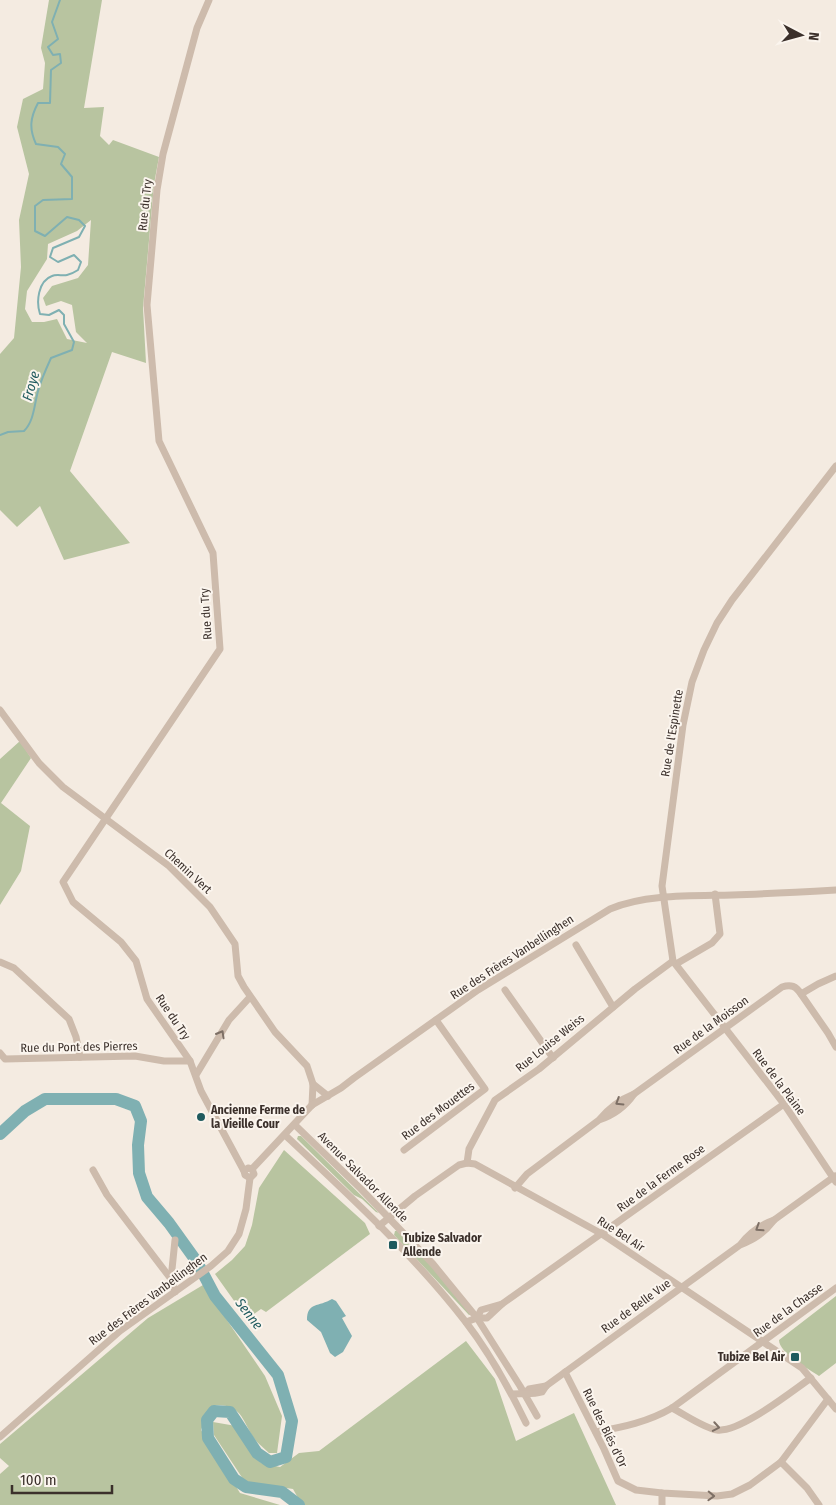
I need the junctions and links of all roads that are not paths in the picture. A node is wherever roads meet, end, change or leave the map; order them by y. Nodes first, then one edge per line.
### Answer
1 (208, 0) edge
2 (836, 466) edge
3 (0, 710) edge
4 (106, 819) junction
5 (836, 890) edge
6 (715, 894) junction
7 (664, 898) junction
8 (576, 945) dead end
9 (0, 962) edge
10 (675, 962) junction
11 (836, 976) edge
12 (505, 990) dead end
13 (801, 994) junction
14 (250, 997) junction
15 (613, 1007) junction
16 (436, 1020) junction
17 (724, 1029) junction
18 (836, 1047) edge
19 (0, 1054) edge
20 (80, 1057) junction
21 (553, 1058) junction
22 (190, 1062) junction
23 (196, 1075) junction
24 (313, 1084) junction
25 (328, 1096) junction
26 (784, 1104) junction
27 (312, 1105) junction
28 (295, 1124) junction
29 (285, 1135) junction
30 (404, 1150) dead end
31 (468, 1163) junction
32 (93, 1170) dead end
33 (248, 1170) junction
34 (835, 1178) edge
35 (515, 1188) junction
36 (388, 1218) junction
37 (379, 1226) junction
38 (602, 1234) junction
39 (175, 1240) dead end
40 (171, 1279) junction
41 (681, 1288) junction
42 (836, 1288) edge
43 (175, 1292) junction
44 (477, 1318) junction
45 (466, 1322) junction
46 (763, 1342) junction
47 (564, 1372) junction
48 (812, 1378) junction
49 (525, 1393) junction
50 (512, 1394) junction
51 (828, 1399) junction
52 (672, 1408) junction
53 (836, 1409) edge
54 (537, 1416) dead end
55 (526, 1423) dead end
56 (596, 1432) junction
57 (0, 1437) edge
58 (781, 1462) junction
59 (662, 1493) junction
60 (662, 1505) edge
61 (819, 1505) edge

1 - 4 street, Rue du Try
2 - 7 street, Rue de l'Espinette
3 - 4 street, Chemin Vert
4 - 14 street, Chemin Vert
4 - 22 street, Rue du Try
5 - 6 street, Rue des Frères Vanbellinghen
6 - 7 street, Rue des Frères Vanbellinghen
6 - 10 street, Rue Louise Weiss
7 - 10 street, Rue de l'Espinette
7 - 16 street, Rue des Frères Vanbellinghen
8 - 15 street
9 - 20 street
10 - 15 street, Rue Louise Weiss
10 - 17 street, Rue de la Plaine
11 - 13 street
12 - 21 street
13 - 17 street, Rue de la Moisson
13 - 18 street
23 -> 14 street
14 - 24 street, Chemin Vert
15 - 21 street, Rue Louise Weiss
16 - 25 street, Rue des Frères Vanbellinghen
16 - 30 street, Rue des Mouettes
17 - 26 street, Rue de la Plaine
17 - 35 street, Rue de la Moisson
19 - 20 street, Rue du Pont des Pierres
20 - 22 street, Rue du Pont des Pierres
21 - 31 street, Rue Louise Weiss
22 - 23 street, Rue du Try
23 - 33 street, Rue du Try
24 - 25 street, Chemin Vert
24 - 27 street, Chemin Vert
25 - 27 street, Rue des Frères Vanbellinghen
26 - 34 street, Rue de la Plaine
26 - 38 street, Rue de la Ferme Rose
27 - 28 street, Rue des Frères Vanbellinghen
28 - 29 street, Rue des Frères Vanbellinghen
28 - 36 street, Avenue Salvador Allende
29 - 33 street, Rue des Frères Vanbellinghen
29 - 37 street, Avenue Salvador Allende
31 - 35 street, Rue Bel Air
31 - 36 street
32 - 40 street
33 - 43 street, Rue des Frères Vanbellinghen
34 - 41 street, Rue de Belle Vue
35 - 38 street, Rue Bel Air
36 - 37 street
36 - 44 street, Avenue Salvador Allende
37 - 45 street, Avenue Salvador Allende
38 - 41 street, Rue Bel Air
38 - 44 street, Rue de la Ferme Rose
39 - 40 street, Rue des Frères Vanbellinghen
40 - 43 street
41 - 46 street, Rue Bel Air
41 - 47 street, Rue de Belle Vue
42 - 46 street, Rue de la Chasse
43 - 57 street, Rue des Frères Vanbellinghen
44 - 45 street, Rue de la Ferme Rose
44 - 49 street, Avenue Salvador Allende
45 - 50 street, Avenue Salvador Allende
46 - 48 street, Rue Bel Air
46 - 52 street, Rue de la Chasse
47 - 49 street, Rue de Belle Vue
47 - 56 street, Rue des Blés d'Or
48 - 51 street, Rue Bel Air
52 -> 48 street
49 - 50 street, Rue de Belle Vue
49 - 54 street, Avenue Salvador Allende
50 - 55 street, Avenue Salvador Allende
51 - 53 street, Rue Bel Air
51 - 58 street, Rue des Blés d'Or
52 - 56 street, Rue de la Chasse
56 - 59 street, Rue des Blés d'Or
59 -> 58 street, Rue des Blés d'Or
58 - 61 street
59 - 60 street

